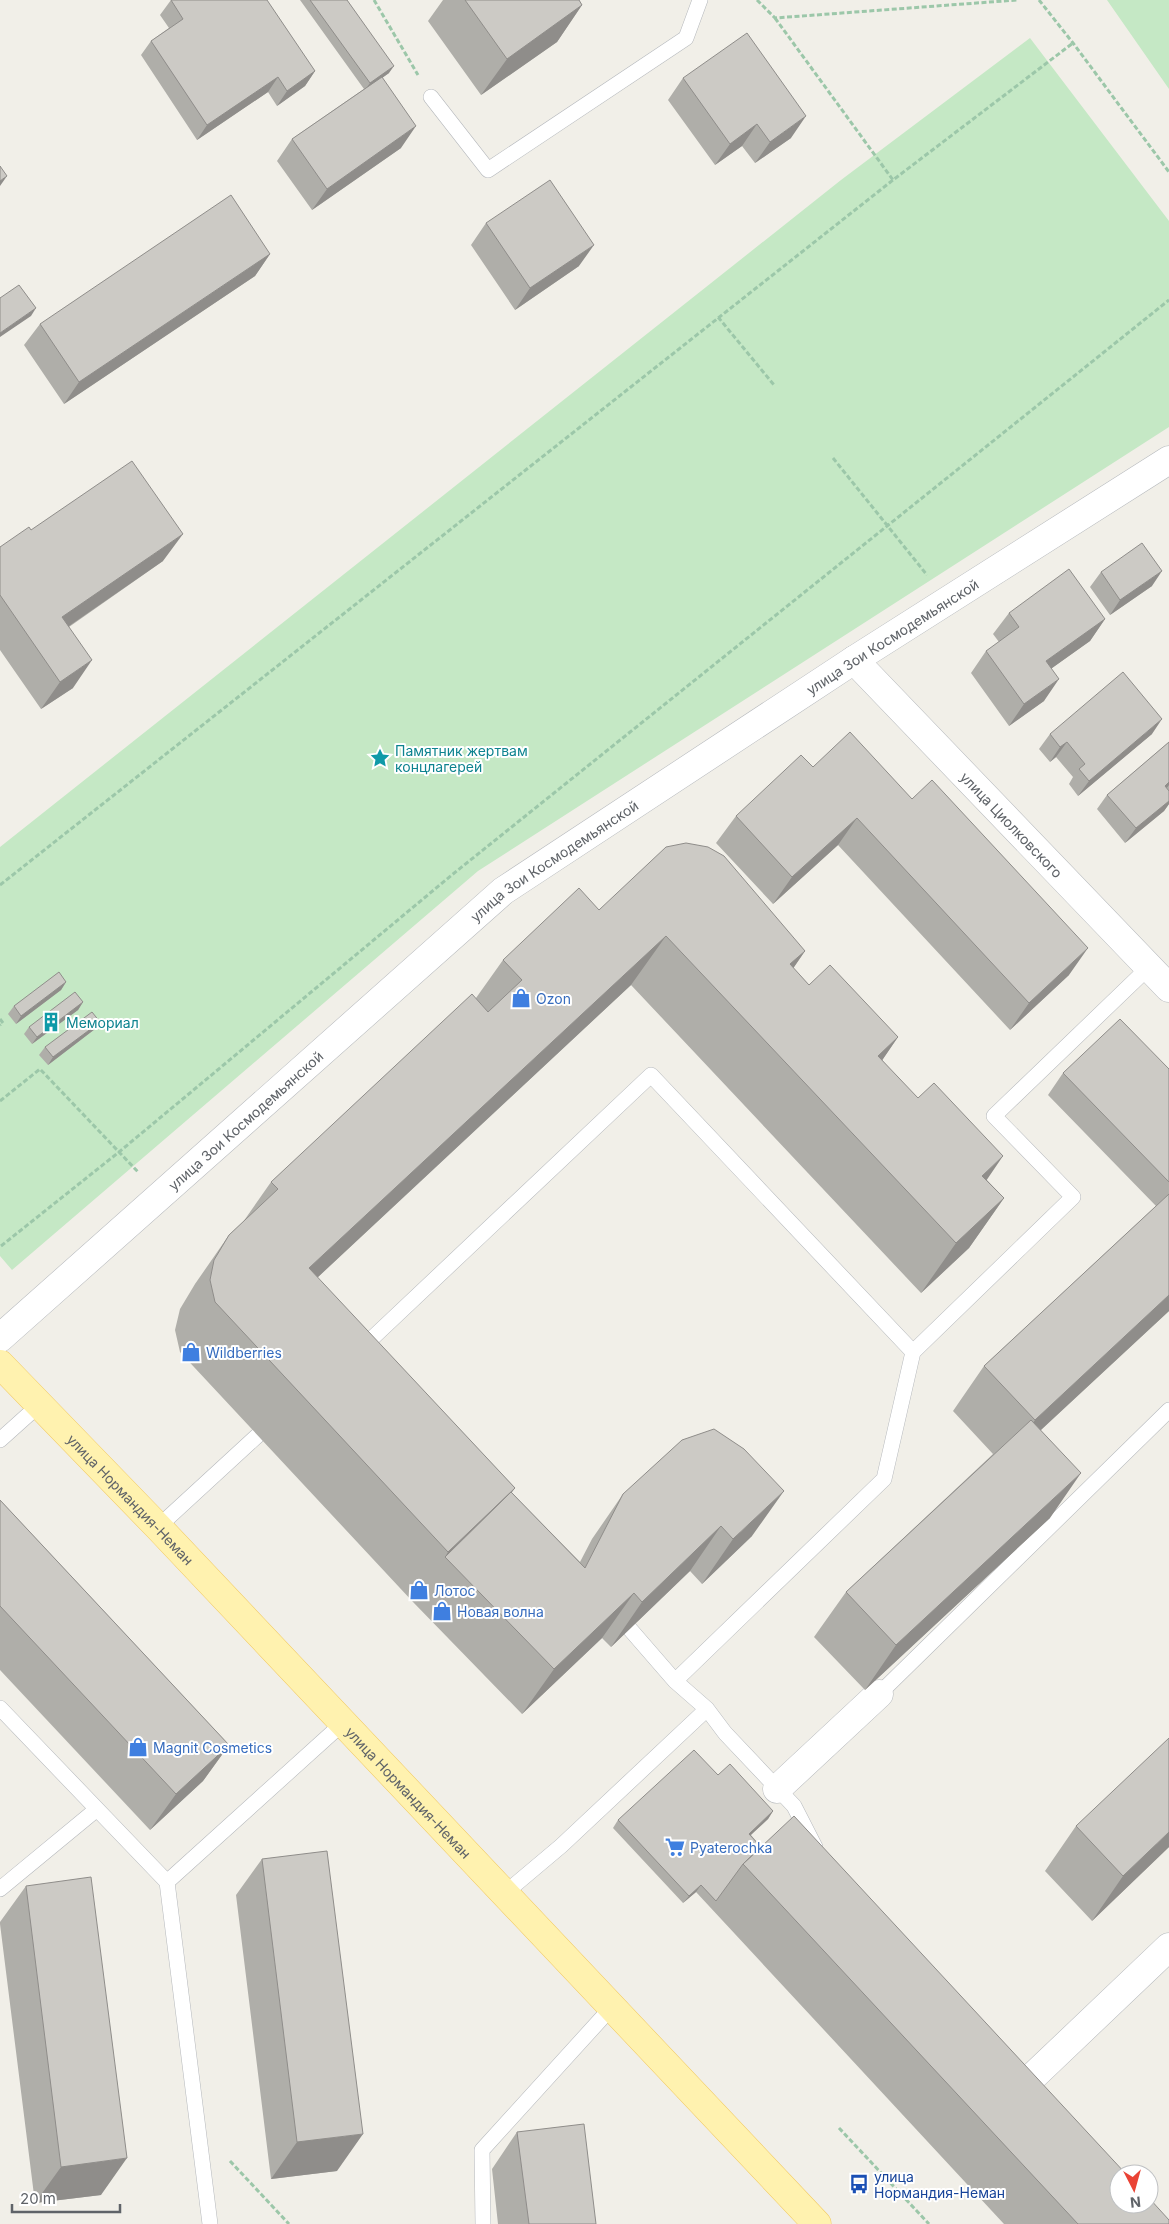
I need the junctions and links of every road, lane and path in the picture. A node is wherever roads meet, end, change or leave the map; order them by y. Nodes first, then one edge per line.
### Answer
1 (374, 0) edge
2 (700, 0) edge
3 (757, 0) edge
4 (1017, 0) edge
5 (1039, 0) edge
6 (774, 18) junction
7 (1073, 43) junction
8 (432, 97) joint
9 (1169, 172) edge
10 (893, 180) junction
11 (1169, 300) edge
12 (718, 318) junction
13 (774, 385) dead end
14 (833, 458) dead end
15 (1169, 460) edge
16 (888, 527) junction
17 (948, 600) junction
18 (854, 660) junction
19 (0, 885) edge
20 (1148, 967) junction
21 (1169, 988) edge
22 (0, 1019) edge
23 (0, 1025) edge
24 (0, 1101) edge
25 (119, 1152) junction
26 (160, 1196) junction
27 (2, 1246) dead end
28 (0, 1338) edge
29 (364, 1350) edge
30 (912, 1352) junction
31 (0, 1364) edge
32 (39, 1405) junction
33 (1169, 1410) edge
34 (257, 1436) dead end
35 (0, 1440) edge
36 (158, 1527) junction
37 (629, 1628) edge
38 (675, 1681) junction
39 (878, 1694) joint
40 (0, 1708) edge
41 (707, 1709) junction
42 (343, 1723) junction
43 (777, 1788) junction
44 (97, 1810) junction
45 (823, 1862) edge
46 (167, 1882) junction
47 (0, 1889) edge
48 (504, 1894) junction
49 (1169, 1947) edge
50 (611, 2008) junction
51 (1022, 2083) edge
52 (198, 2127) junction
53 (839, 2128) dead end
54 (210, 2224) edge
55 (289, 2224) edge
56 (483, 2224) edge
57 (817, 2224) edge
58 (929, 2224) edge

1 - 8 path
2 - 8 lane
3 - 6 path
4 - 6 path
5 - 7 path
6 - 10 path
7 - 9 path
7 - 10 path
10 - 12 path
11 - 16 path
12 - 13 path
12 - 19 path
14 - 16 path
15 - 17 street, улица Зои Космодемьянской
16 - 17 path
16 - 25 path
17 - 18 street, улица Зои Космодемьянской
18 - 20 street, улица Циолковского
18 - 26 street, улица Зои Космодемьянской
20 - 21 street, улица Циолковского
20 - 30 lane
22 - 23 path
24 - 25 path
25 - 26 path
25 - 27 path
26 - 28 street, улица Зои Космодемьянской
29 - 30 lane
30 - 38 lane
31 - 32 main road, улица Нормандия-Неман
32 - 35 lane
32 - 36 main road, улица Нормандия-Неман
33 - 39 lane
34 - 36 lane
36 - 42 main road, улица Нормандия-Неман
37 - 38 lane
38 - 41 lane
39 - 43 street
40 - 44 lane
41 - 43 lane
41 - 48 lane
42 - 46 lane
42 - 48 main road, улица Нормандия-Неман
43 - 45 lane
44 - 46 lane
44 - 47 lane
46 - 52 lane
48 - 50 main road, улица Нормандия-Неман
49 - 51 street
50 - 56 lane
50 - 57 main road, улица Нормандия-Неман
52 - 54 lane
52 - 55 path
53 - 58 path

